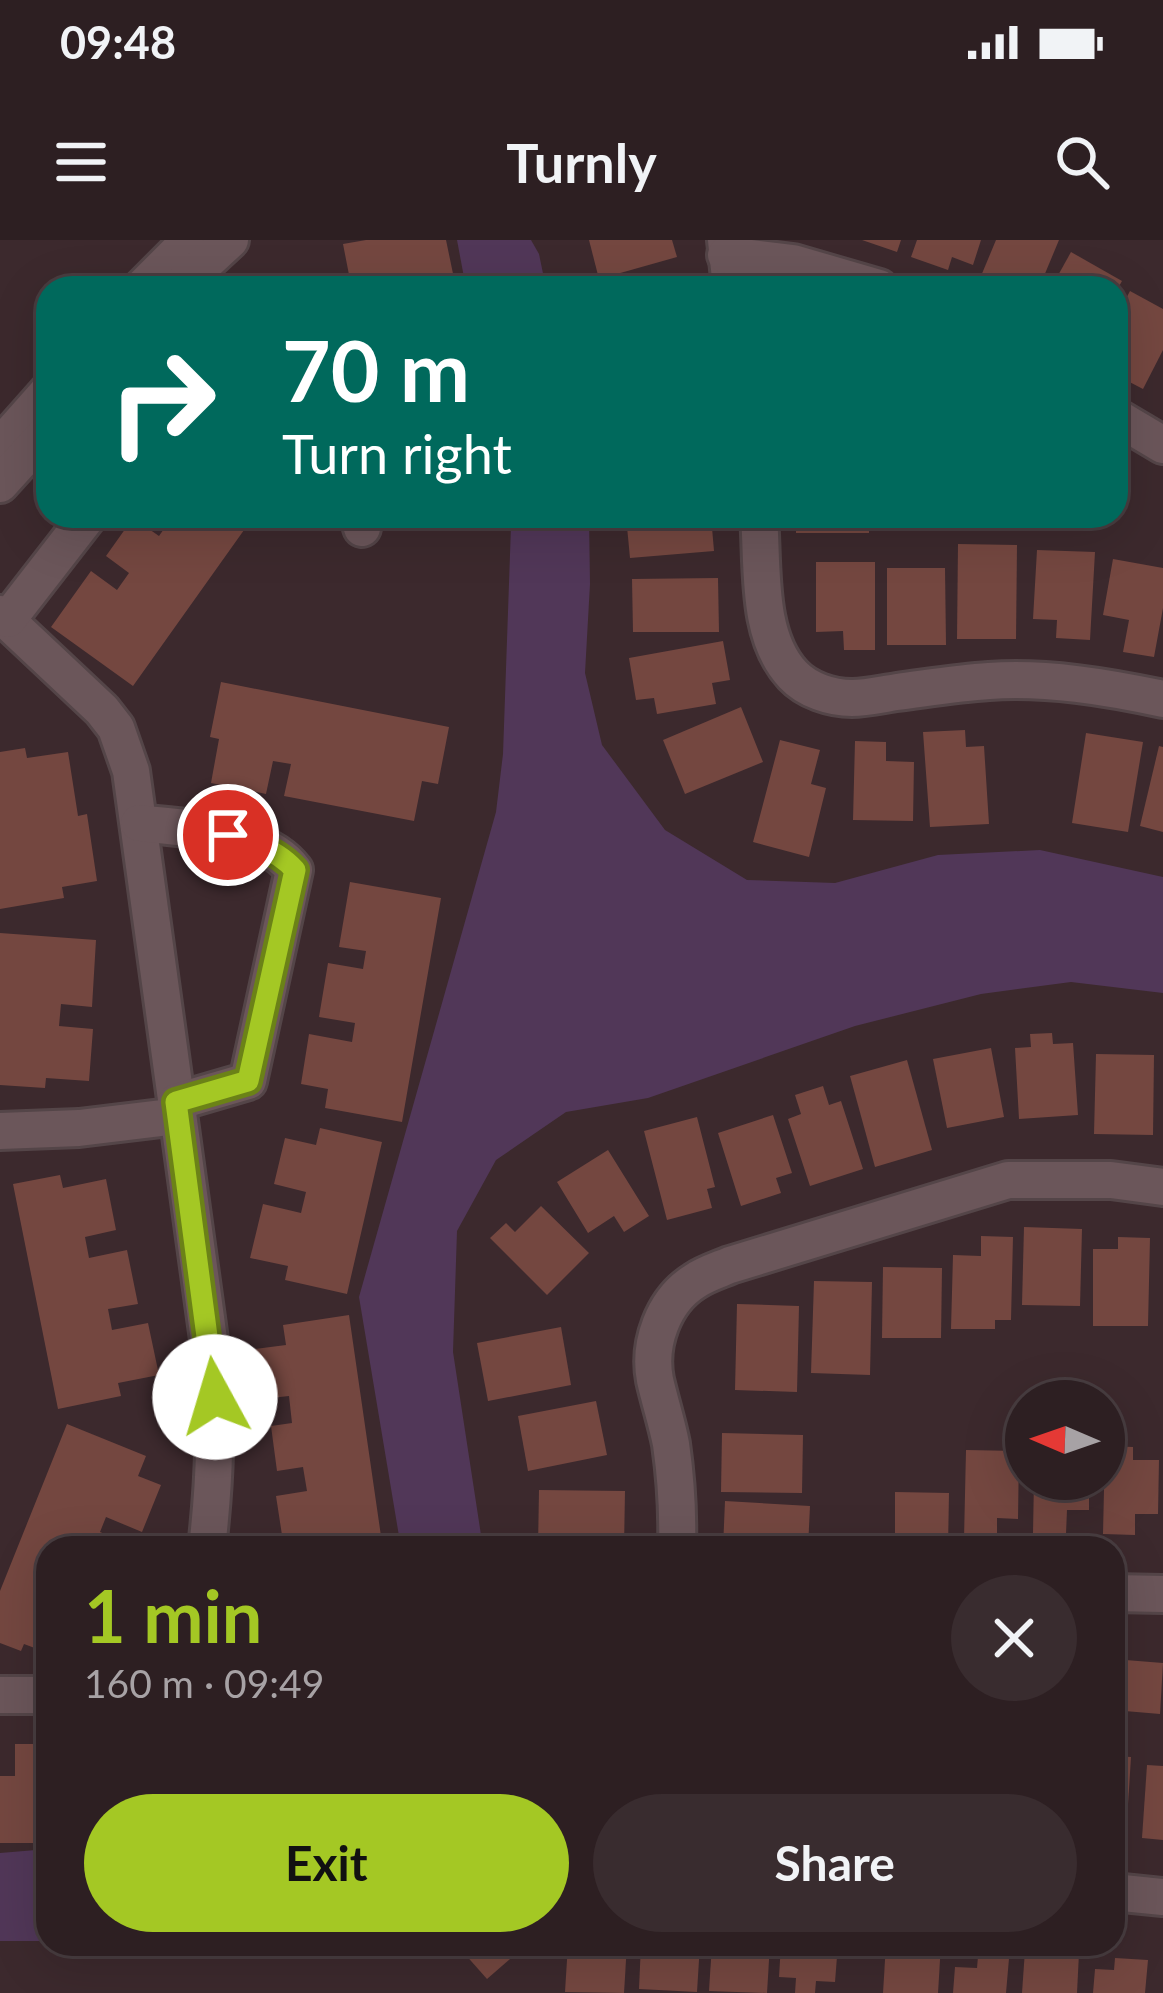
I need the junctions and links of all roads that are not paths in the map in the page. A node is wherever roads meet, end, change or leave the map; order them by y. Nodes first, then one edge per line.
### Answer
1 (190, 240) edge
2 (230, 240) edge
3 (728, 261) edge
4 (154, 276) edge
5 (191, 276) edge
6 (838, 276) edge
7 (36, 406) edge
8 (1128, 424) edge
9 (36, 444) edge
10 (1163, 445) edge
11 (0, 446) edge
12 (0, 484) edge
13 (78, 528) edge
14 (760, 528) edge
15 (4, 616) edge
16 (1163, 700) edge
17 (139, 823) junction
18 (177, 1109) junction
19 (0, 1131) edge
20 (1163, 1187) edge
21 (208, 1536) edge
22 (677, 1536) edge
23 (1125, 1593) edge
24 (1163, 1594) edge
25 (0, 1695) edge
26 (36, 1695) edge
27 (1125, 1893) edge
28 (1163, 1897) edge

1 - 4 street
2 - 5 street
3 - 6 street
7 - 11 street
8 - 10 street
9 - 12 street
13 - 15 street
14 - 16 street
15 - 17 street
17 - 18 street
17 - 18 street
18 - 19 street
18 - 21 street
20 - 22 street
23 - 24 street
25 - 26 street
27 - 28 street

